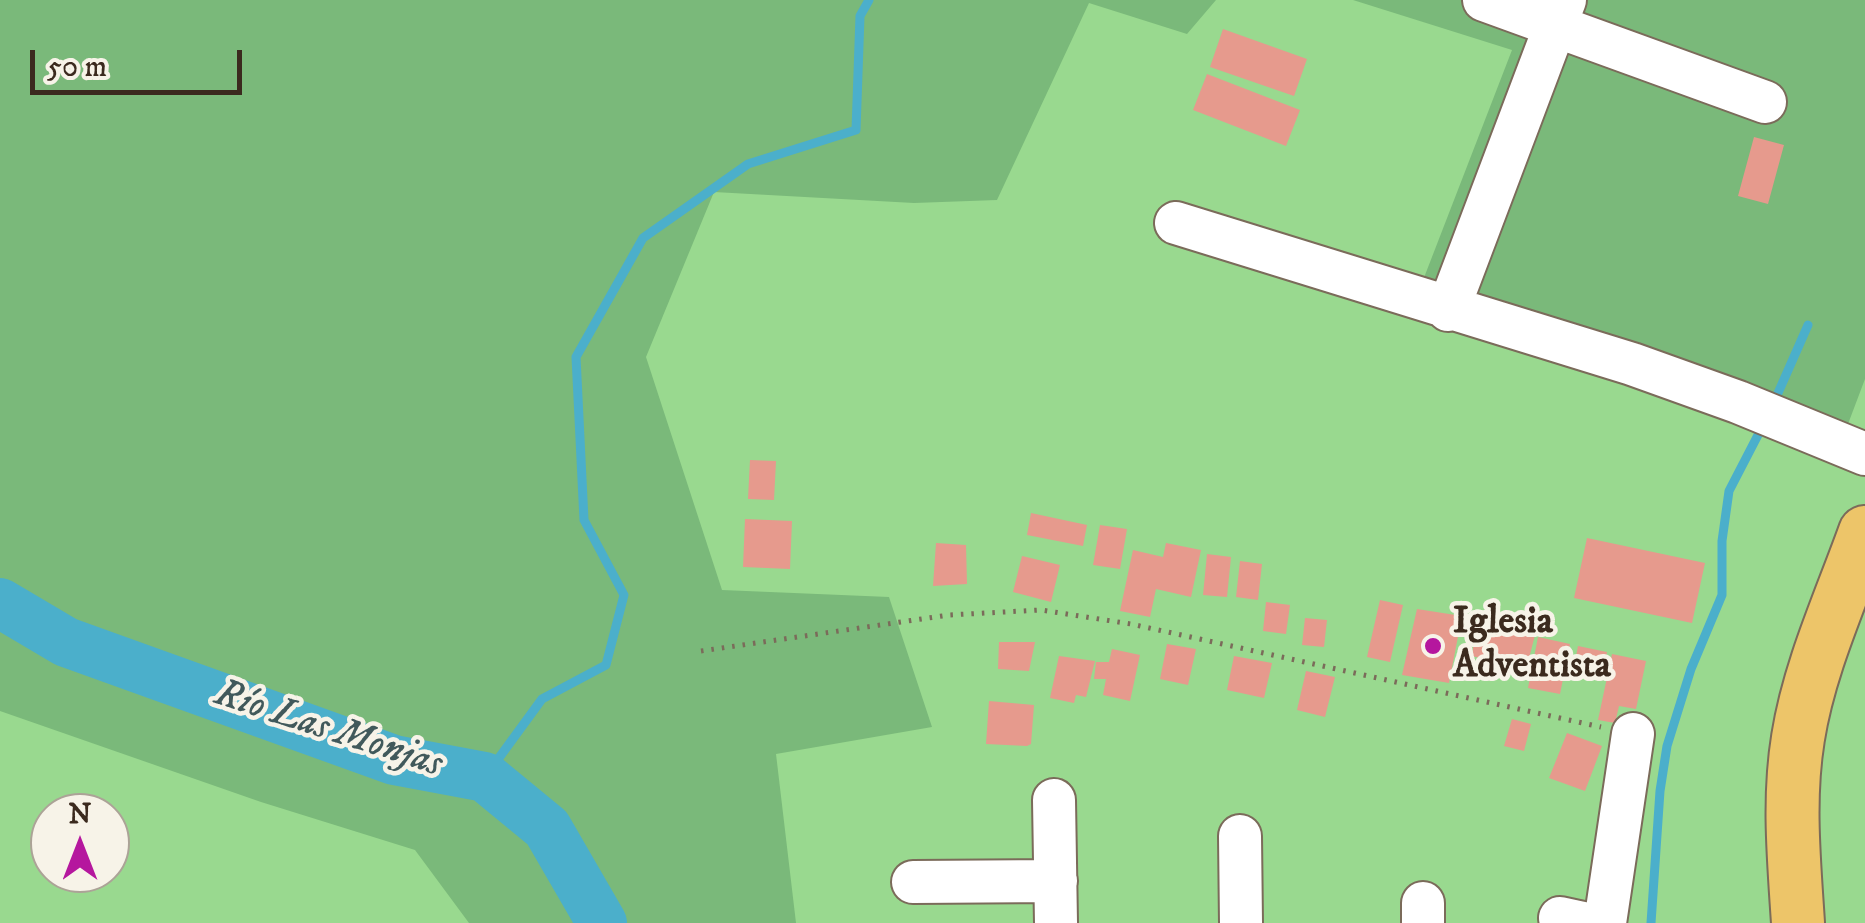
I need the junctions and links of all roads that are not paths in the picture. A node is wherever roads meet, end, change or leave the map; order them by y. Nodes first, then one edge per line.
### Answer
1 (1484, 0) edge
2 (1560, 13) edge
3 (1765, 102) dead end
4 (1176, 224) dead end
5 (1448, 310) junction
6 (1865, 454) edge
7 (1865, 532) edge
8 (1634, 734) road end
9 (1054, 800) dead end
10 (1240, 836) dead end
11 (1056, 881) junction
12 (913, 882) dead end
13 (1056, 923) edge
14 (1241, 923) edge
15 (1605, 923) edge
16 (1798, 923) edge

1 - 2 street
2 - 3 street
2 - 5 street
4 - 5 street
5 - 6 street
7 - 16 main road
8 - 15 street
9 - 11 street
10 - 14 street
11 - 12 street
11 - 13 street

